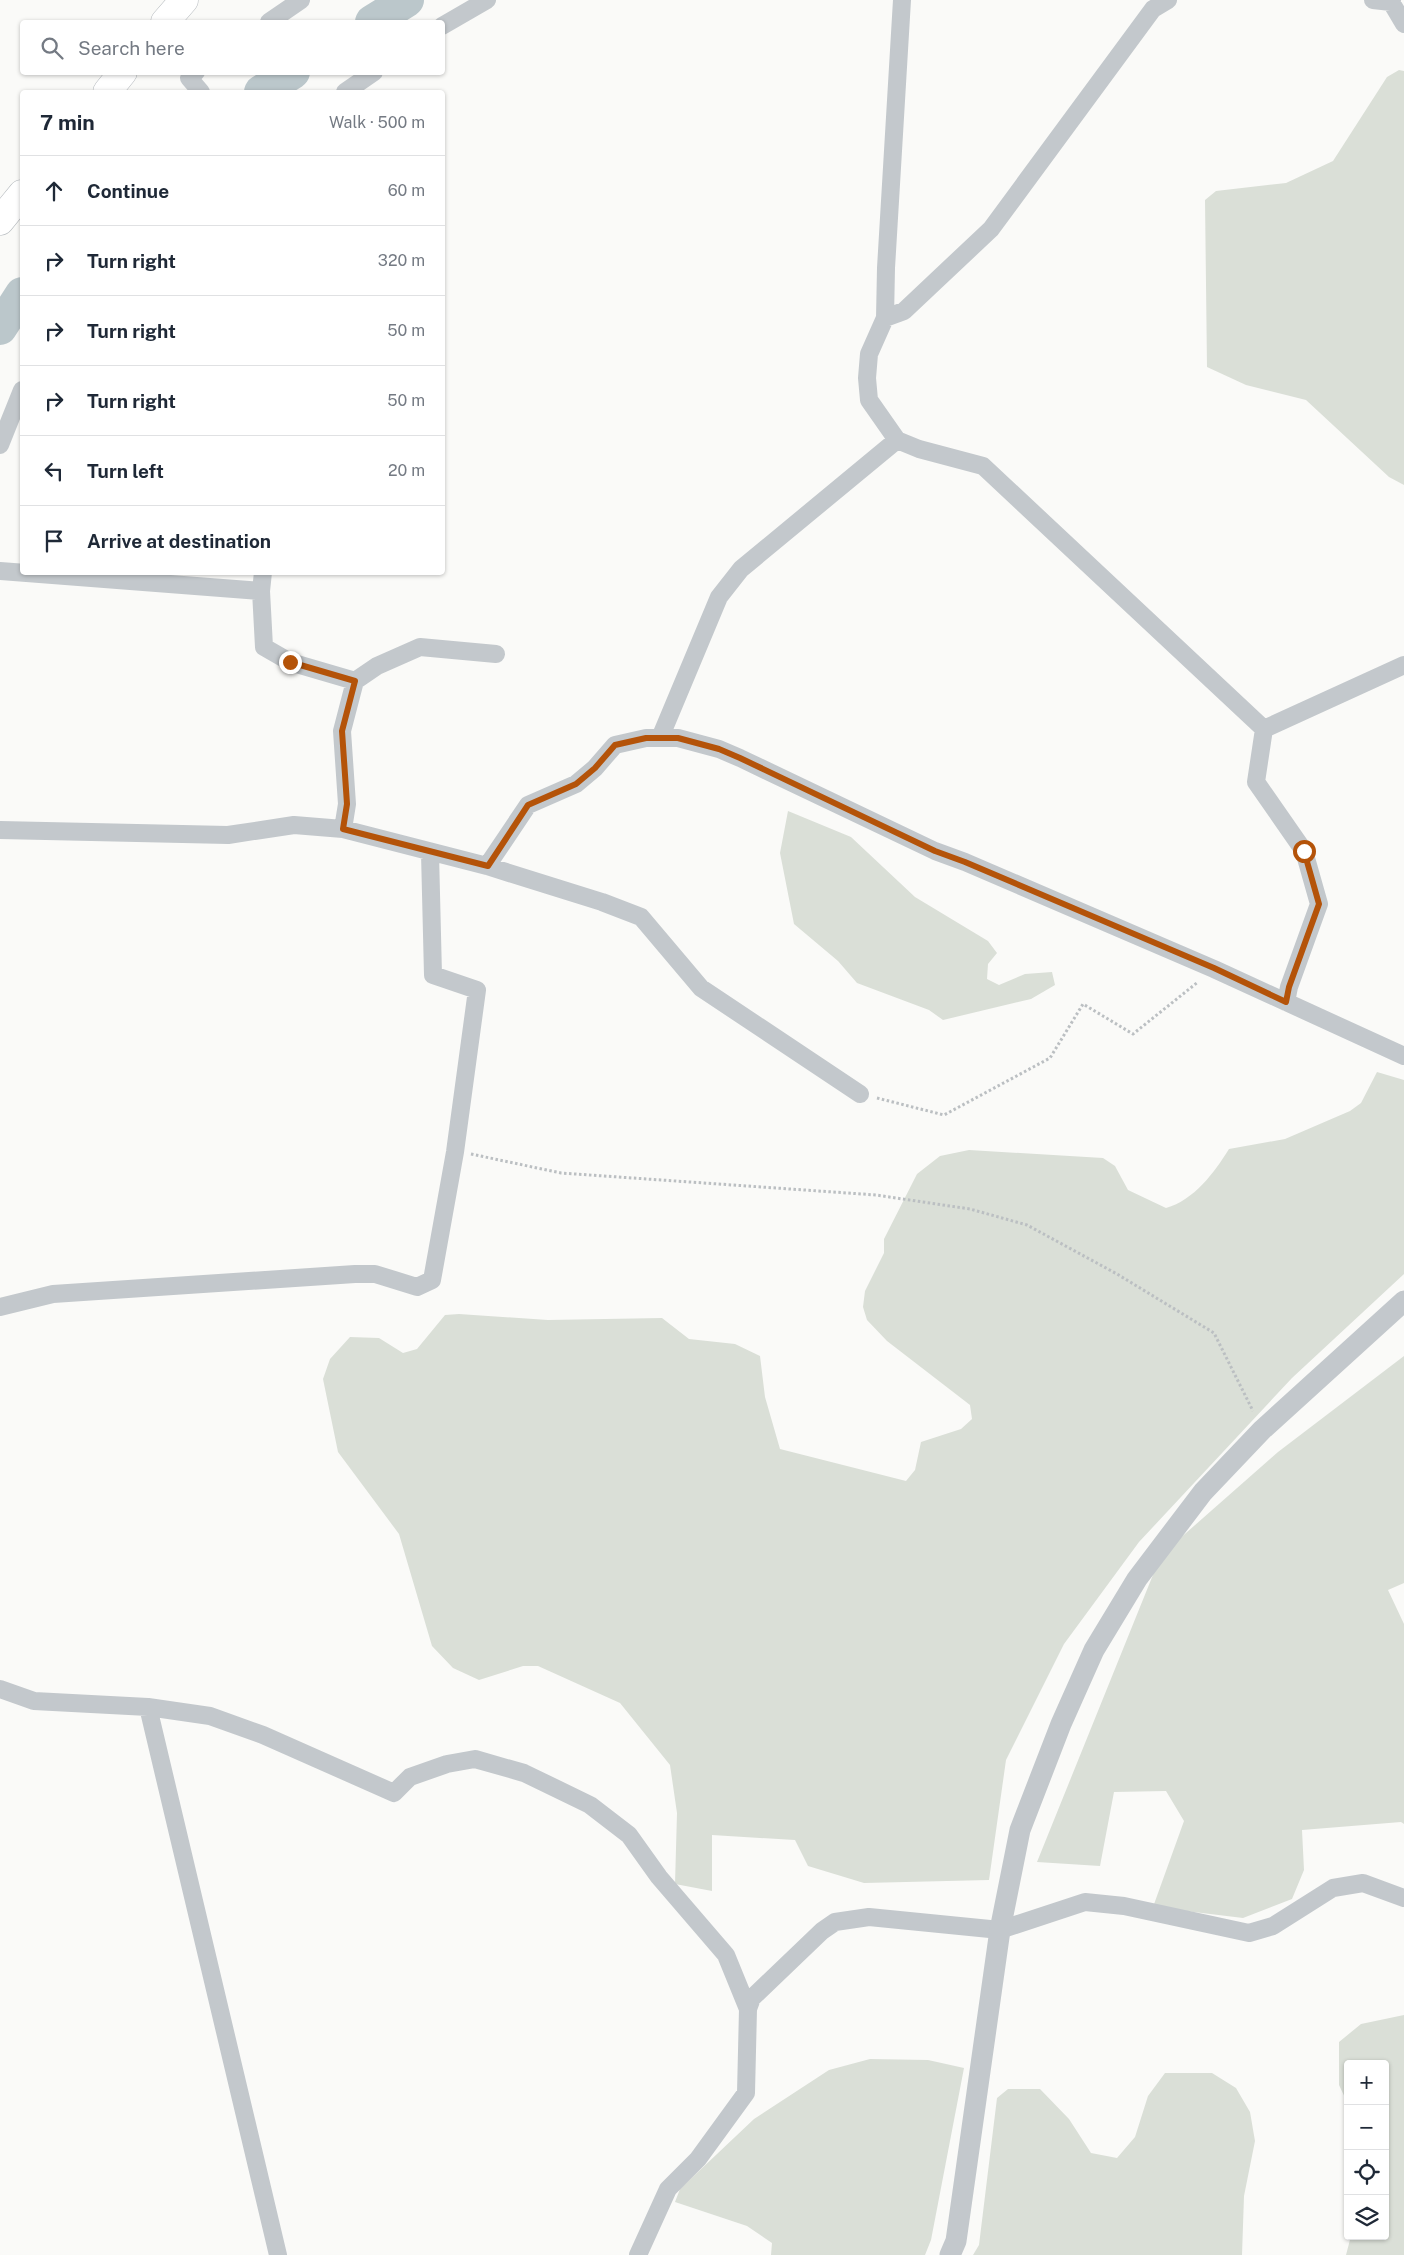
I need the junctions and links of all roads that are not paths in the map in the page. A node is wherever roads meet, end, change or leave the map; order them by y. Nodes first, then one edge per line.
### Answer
1 (184, 0) edge
2 (301, 0) edge
3 (487, 0) edge
4 (902, 0) edge
5 (1168, 0) edge
6 (1373, 0) edge
7 (1391, 1) edge
8 (167, 20) edge
9 (272, 20) edge
10 (445, 24) edge
11 (1404, 24) edge
12 (121, 75) edge
13 (370, 75) edge
14 (109, 90) edge
15 (348, 90) edge
16 (20, 196) edge
17 (0, 221) edge
18 (885, 318) junction
19 (20, 395) edge
20 (897, 440) junction
21 (0, 445) edge
22 (0, 571) edge
23 (20, 573) edge
24 (52, 575) edge
25 (263, 575) edge
26 (261, 591) junction
27 (496, 654) dead end
28 (1404, 665) edge
29 (355, 681) junction
30 (1264, 729) junction
31 (660, 738) junction
32 (343, 829) junction
33 (0, 830) edge
34 (430, 852) junction
35 (488, 866) junction
36 (1286, 1002) junction
37 (1404, 1056) edge
38 (860, 1094) road end
39 (1404, 1301) edge
40 (0, 1307) edge
41 (0, 1689) edge
42 (148, 1707) junction
43 (1404, 1898) edge
44 (1000, 1930) junction
45 (748, 2009) junction
46 (278, 2255) edge
47 (638, 2255) edge
48 (950, 2255) edge

1 - 8 highway
2 - 9 street
3 - 10 street
4 - 18 street
5 - 18 street
6 - 7 street
7 - 11 street
12 - 14 highway
13 - 15 street
16 - 17 highway
18 - 20 street
19 - 21 street
20 - 30 street
20 - 31 street
22 - 23 street
24 - 26 street
25 - 26 street
26 - 29 street
27 - 29 street
28 - 30 street
29 - 32 street
30 - 36 street
31 - 35 street
31 - 36 street
32 - 33 street
32 - 34 street
34 - 35 street
34 - 40 street
35 - 38 street
36 - 37 street
39 - 44 street
41 - 42 street
42 - 45 street
42 - 46 street
43 - 44 street
44 - 45 street
44 - 48 street
45 - 47 street

